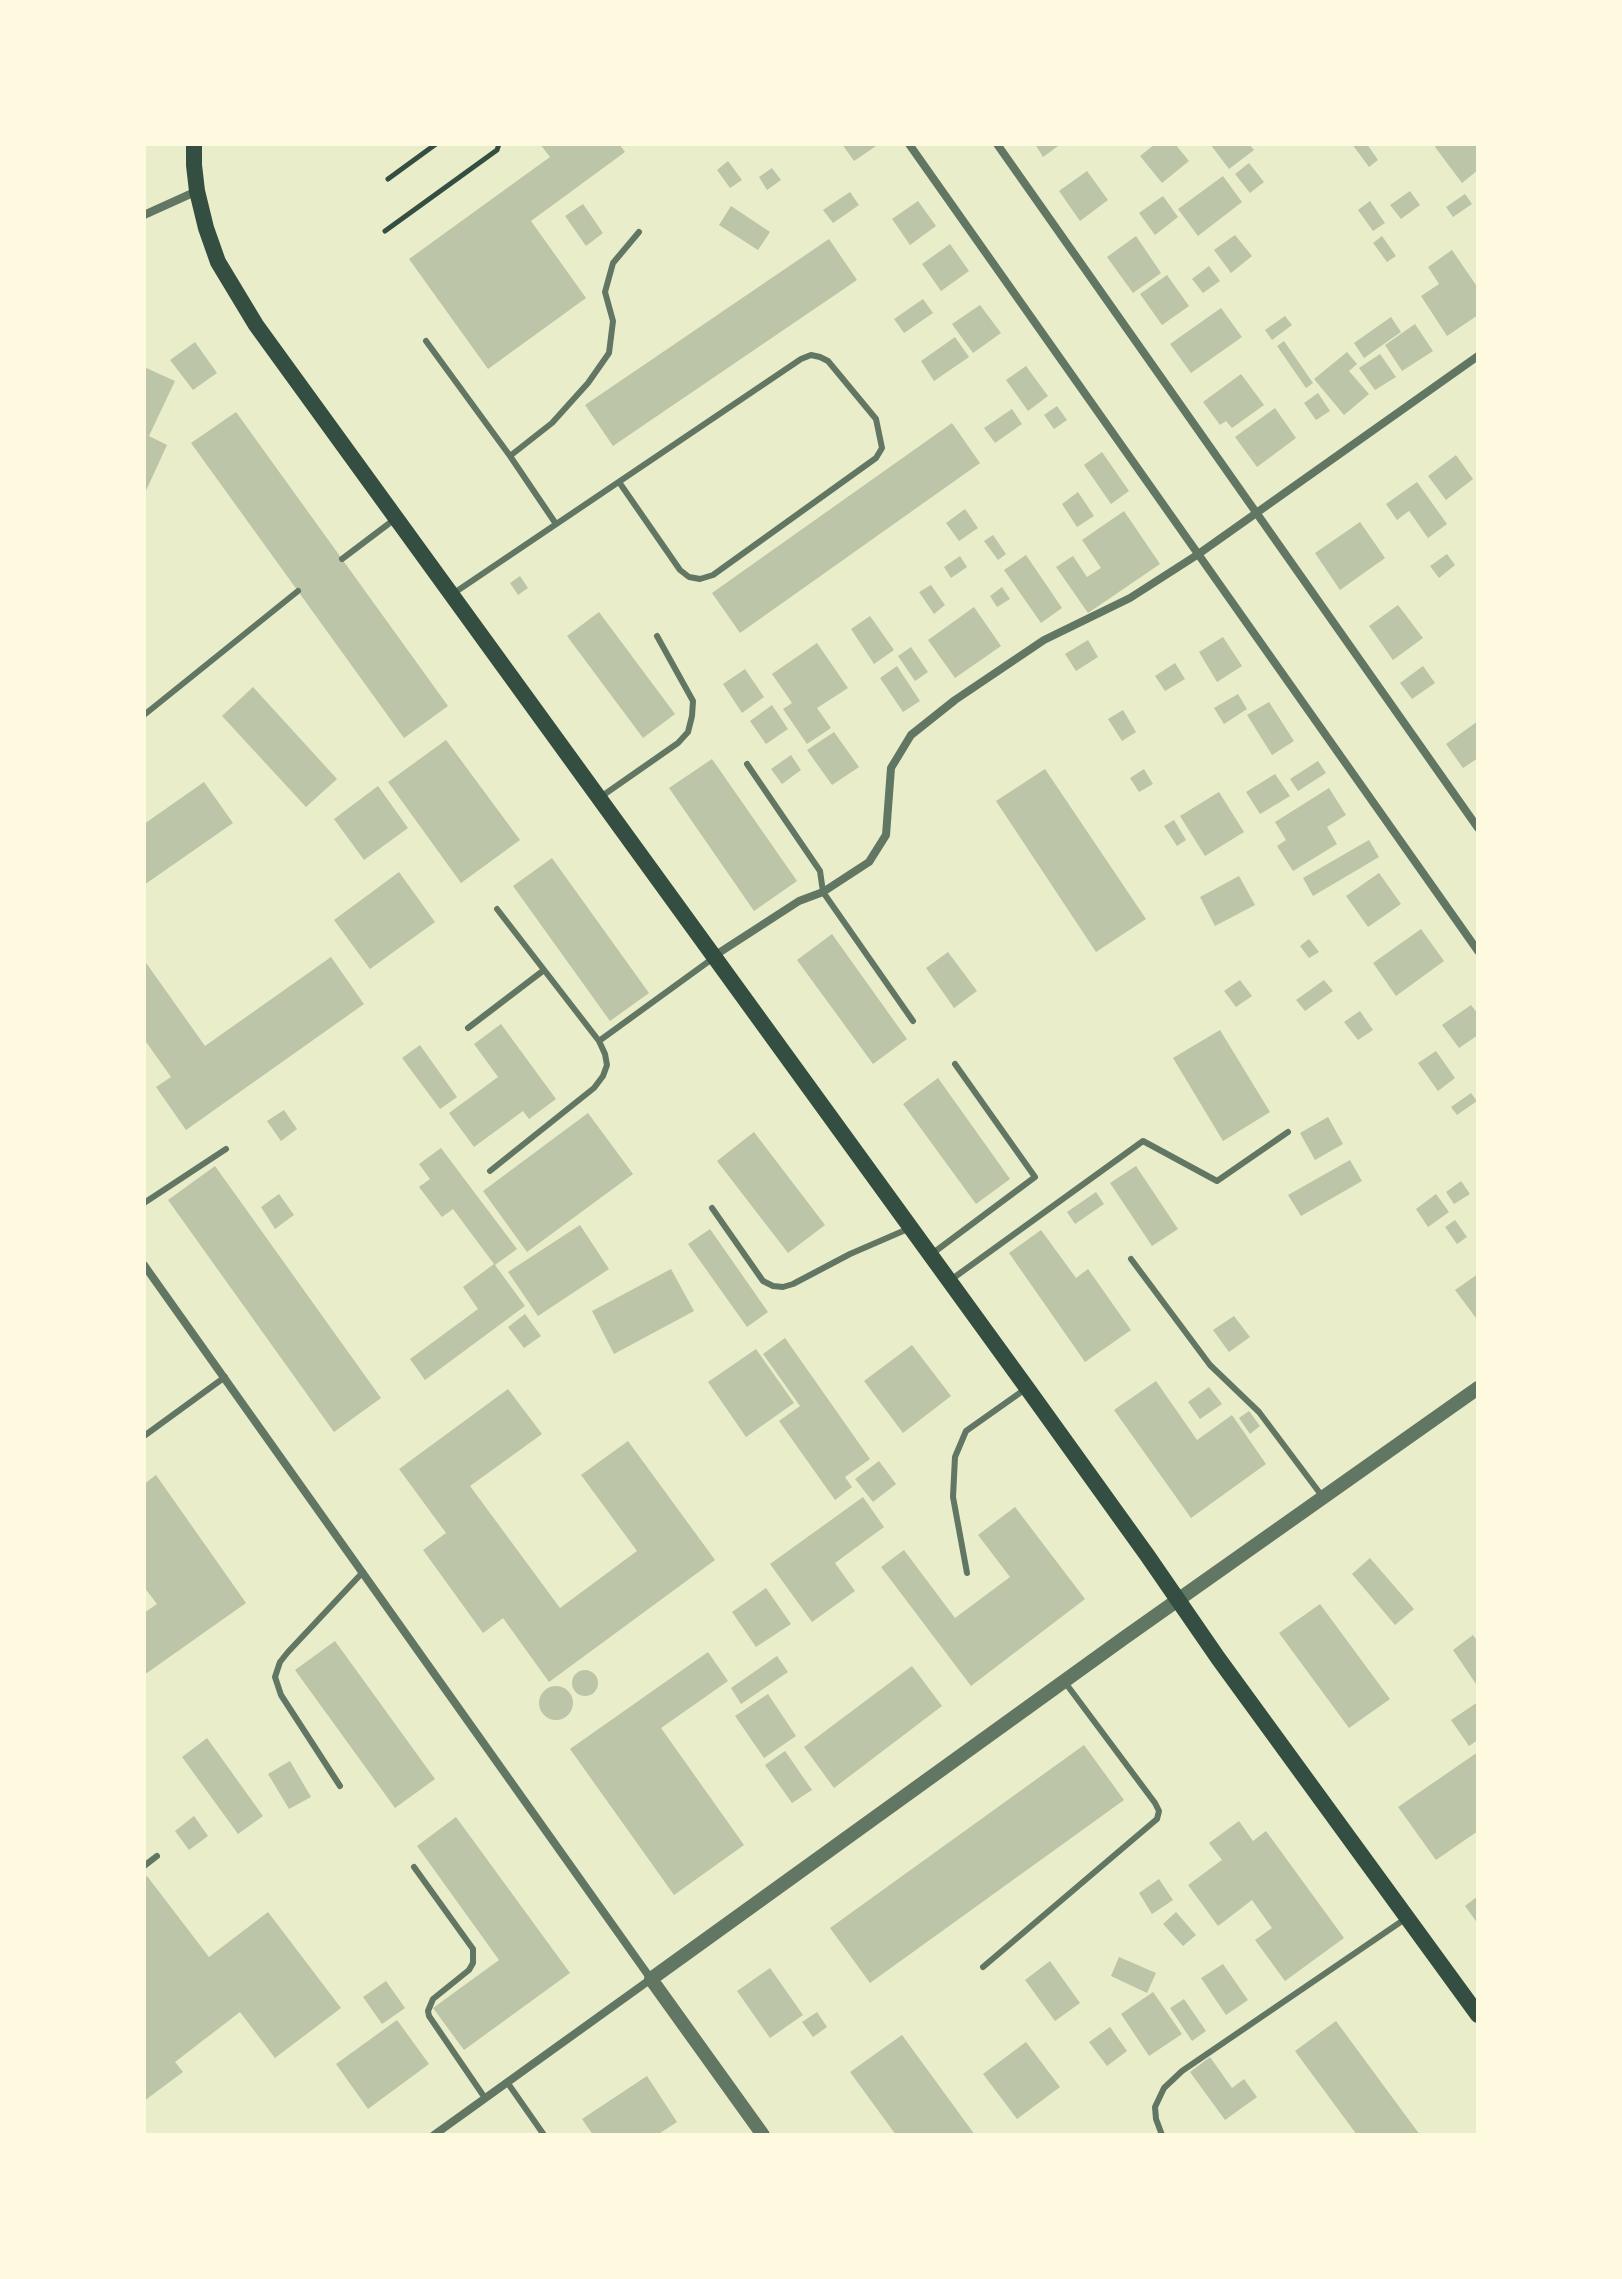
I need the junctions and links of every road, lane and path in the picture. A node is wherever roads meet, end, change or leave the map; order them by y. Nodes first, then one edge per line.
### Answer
1 (194, 144) edge
2 (436, 144) edge
3 (499, 144) edge
4 (909, 144) edge
5 (997, 144) edge
6 (388, 179) dead end
7 (197, 191) junction
8 (144, 215) edge
9 (385, 231) dead end
10 (639, 232) dead end
11 (426, 341) dead end
12 (1478, 356) edge
13 (510, 456) junction
14 (619, 482) junction
15 (1258, 512) junction
16 (395, 519) junction
17 (556, 524) junction
18 (1197, 555) junction
19 (342, 559) dead end
20 (298, 591) dead end
21 (451, 595) junction
22 (657, 636) dead end
23 (144, 715) edge
24 (747, 764) dead end
25 (599, 798) junction
26 (1478, 828) edge
27 (823, 892) junction
28 (497, 909) dead end
29 (1478, 951) edge
30 (714, 956) junction
31 (544, 970) junction
32 (913, 1021) dead end
33 (468, 1028) dead end
34 (599, 1041) junction
35 (955, 1064) dead end
36 (1288, 1132) dead end
37 (226, 1149) dead end
38 (490, 1171) dead end
39 (144, 1203) edge
40 (712, 1208) dead end
41 (910, 1228) junction
42 (930, 1256) junction
43 (1131, 1259) dead end
44 (144, 1265) edge
45 (949, 1281) junction
46 (225, 1377) junction
47 (1027, 1388) junction
48 (1478, 1388) edge
49 (144, 1436) edge
50 (1324, 1499) junction
51 (363, 1572) junction
52 (967, 1573) dead end
53 (1179, 1601) junction
54 (1064, 1681) junction
55 (340, 1786) dead end
56 (157, 1856) dead end
57 (144, 1866) edge
58 (414, 1867) dead end
59 (1408, 1917) junction
60 (983, 1967) dead end
61 (651, 1979) junction
62 (1478, 2015) edge
63 (507, 2082) junction
64 (485, 2098) junction
65 (434, 2135) edge
66 (544, 2135) edge
67 (763, 2135) edge
68 (1162, 2135) edge

1 - 7 main road
2 - 6 path
3 - 9 path
4 - 18 street
5 - 15 street
7 - 8 street
7 - 16 main road
10 - 13 lane
11 - 13 lane
12 - 15 street
13 - 17 lane
14 - 14 lane
14 - 17 lane
15 - 18 street
15 - 26 street
16 - 19 lane
16 - 21 main road
17 - 21 lane
18 - 27 street
18 - 29 street
20 - 23 lane
21 - 25 main road
22 - 25 lane
24 - 27 lane
25 - 30 main road
27 - 30 street
27 - 32 lane
28 - 31 lane
30 - 34 lane
30 - 41 main road
31 - 33 lane
31 - 34 lane
34 - 38 lane
35 - 42 lane
36 - 45 lane
37 - 39 lane
40 - 41 lane
41 - 42 main road
42 - 45 main road
43 - 50 lane
44 - 46 street
45 - 47 main road
46 - 49 lane
46 - 51 street
47 - 52 lane
47 - 53 main road
48 - 50 street
50 - 53 street
51 - 55 lane
51 - 61 street
53 - 54 street
53 - 59 main road
54 - 60 lane
54 - 61 street
56 - 57 lane
58 - 64 lane
59 - 62 main road
59 - 68 lane
61 - 63 street
61 - 67 street
63 - 64 street
63 - 66 lane
64 - 65 street

